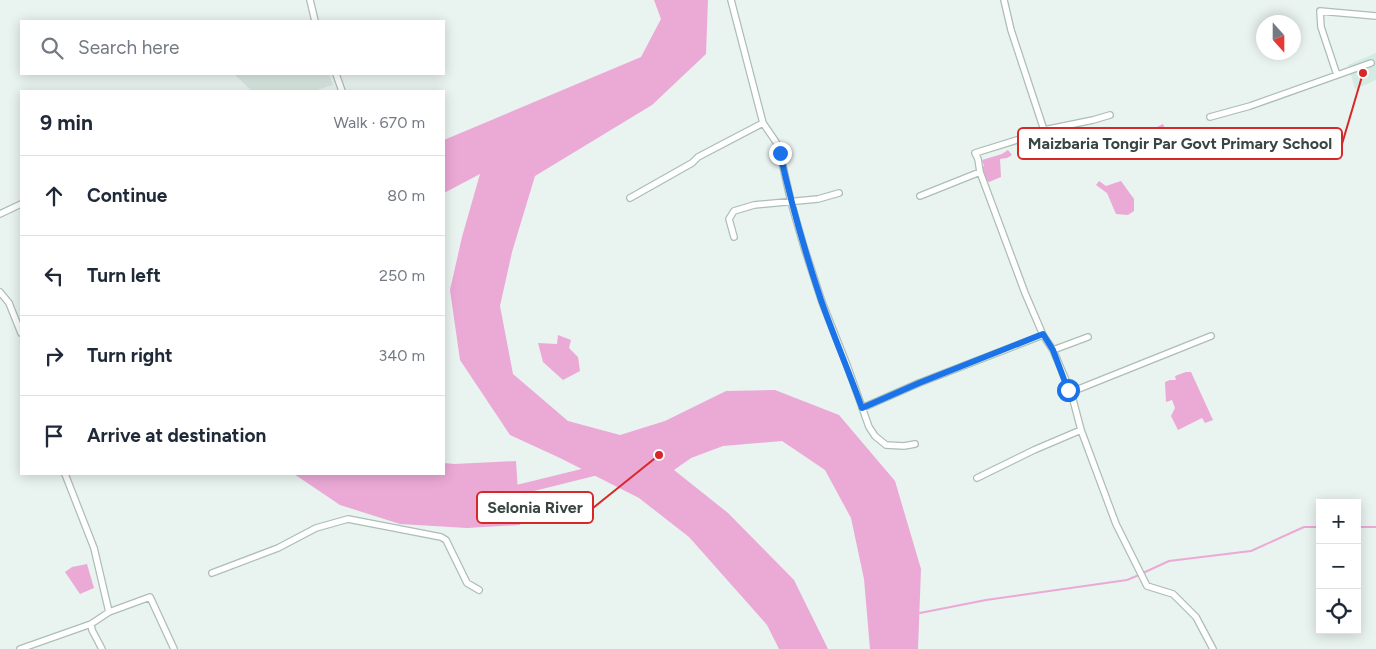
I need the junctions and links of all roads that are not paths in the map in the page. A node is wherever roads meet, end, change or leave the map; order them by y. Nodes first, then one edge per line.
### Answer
1 (310, 0) edge
2 (731, 0) edge
3 (1004, 0) edge
4 (1376, 16) edge
5 (315, 20) edge
6 (1371, 63) dead end
7 (1337, 74) junction
8 (336, 75) edge
9 (342, 90) edge
10 (1110, 115) dead end
11 (1210, 117) dead end
12 (763, 123) junction
13 (1044, 130) junction
14 (980, 172) junction
15 (839, 194) dead end
16 (920, 196) dead end
17 (630, 198) dead end
18 (791, 202) junction
19 (20, 204) edge
20 (0, 214) edge
21 (734, 237) dead end
22 (0, 292) edge
23 (20, 330) edge
24 (1043, 334) junction
25 (1211, 336) dead end
26 (1088, 337) dead end
27 (1053, 350) junction
28 (1071, 392) junction
29 (862, 408) junction
30 (1081, 430) junction
31 (915, 444) dead end
32 (64, 475) edge
33 (977, 478) dead end
34 (212, 574) dead end
35 (479, 590) dead end
36 (109, 612) junction
37 (90, 624) junction
38 (20, 649) edge
39 (102, 649) edge
40 (174, 649) edge
41 (1213, 649) edge

1 - 5 street
2 - 12 street
3 - 13 street
4 - 7 street
6 - 7 street
7 - 11 street
8 - 9 street
10 - 13 street
12 - 17 street
12 - 18 street
13 - 14 street
14 - 16 street
14 - 24 street
15 - 18 street
18 - 21 street
18 - 29 street
19 - 20 street
22 - 23 street
24 - 27 street
24 - 29 street
25 - 28 street
26 - 27 street
27 - 28 street
28 - 30 street
29 - 31 street
30 - 33 street
30 - 41 street
32 - 36 street
34 - 35 street
36 - 37 street
36 - 40 street
37 - 38 street
37 - 39 street

